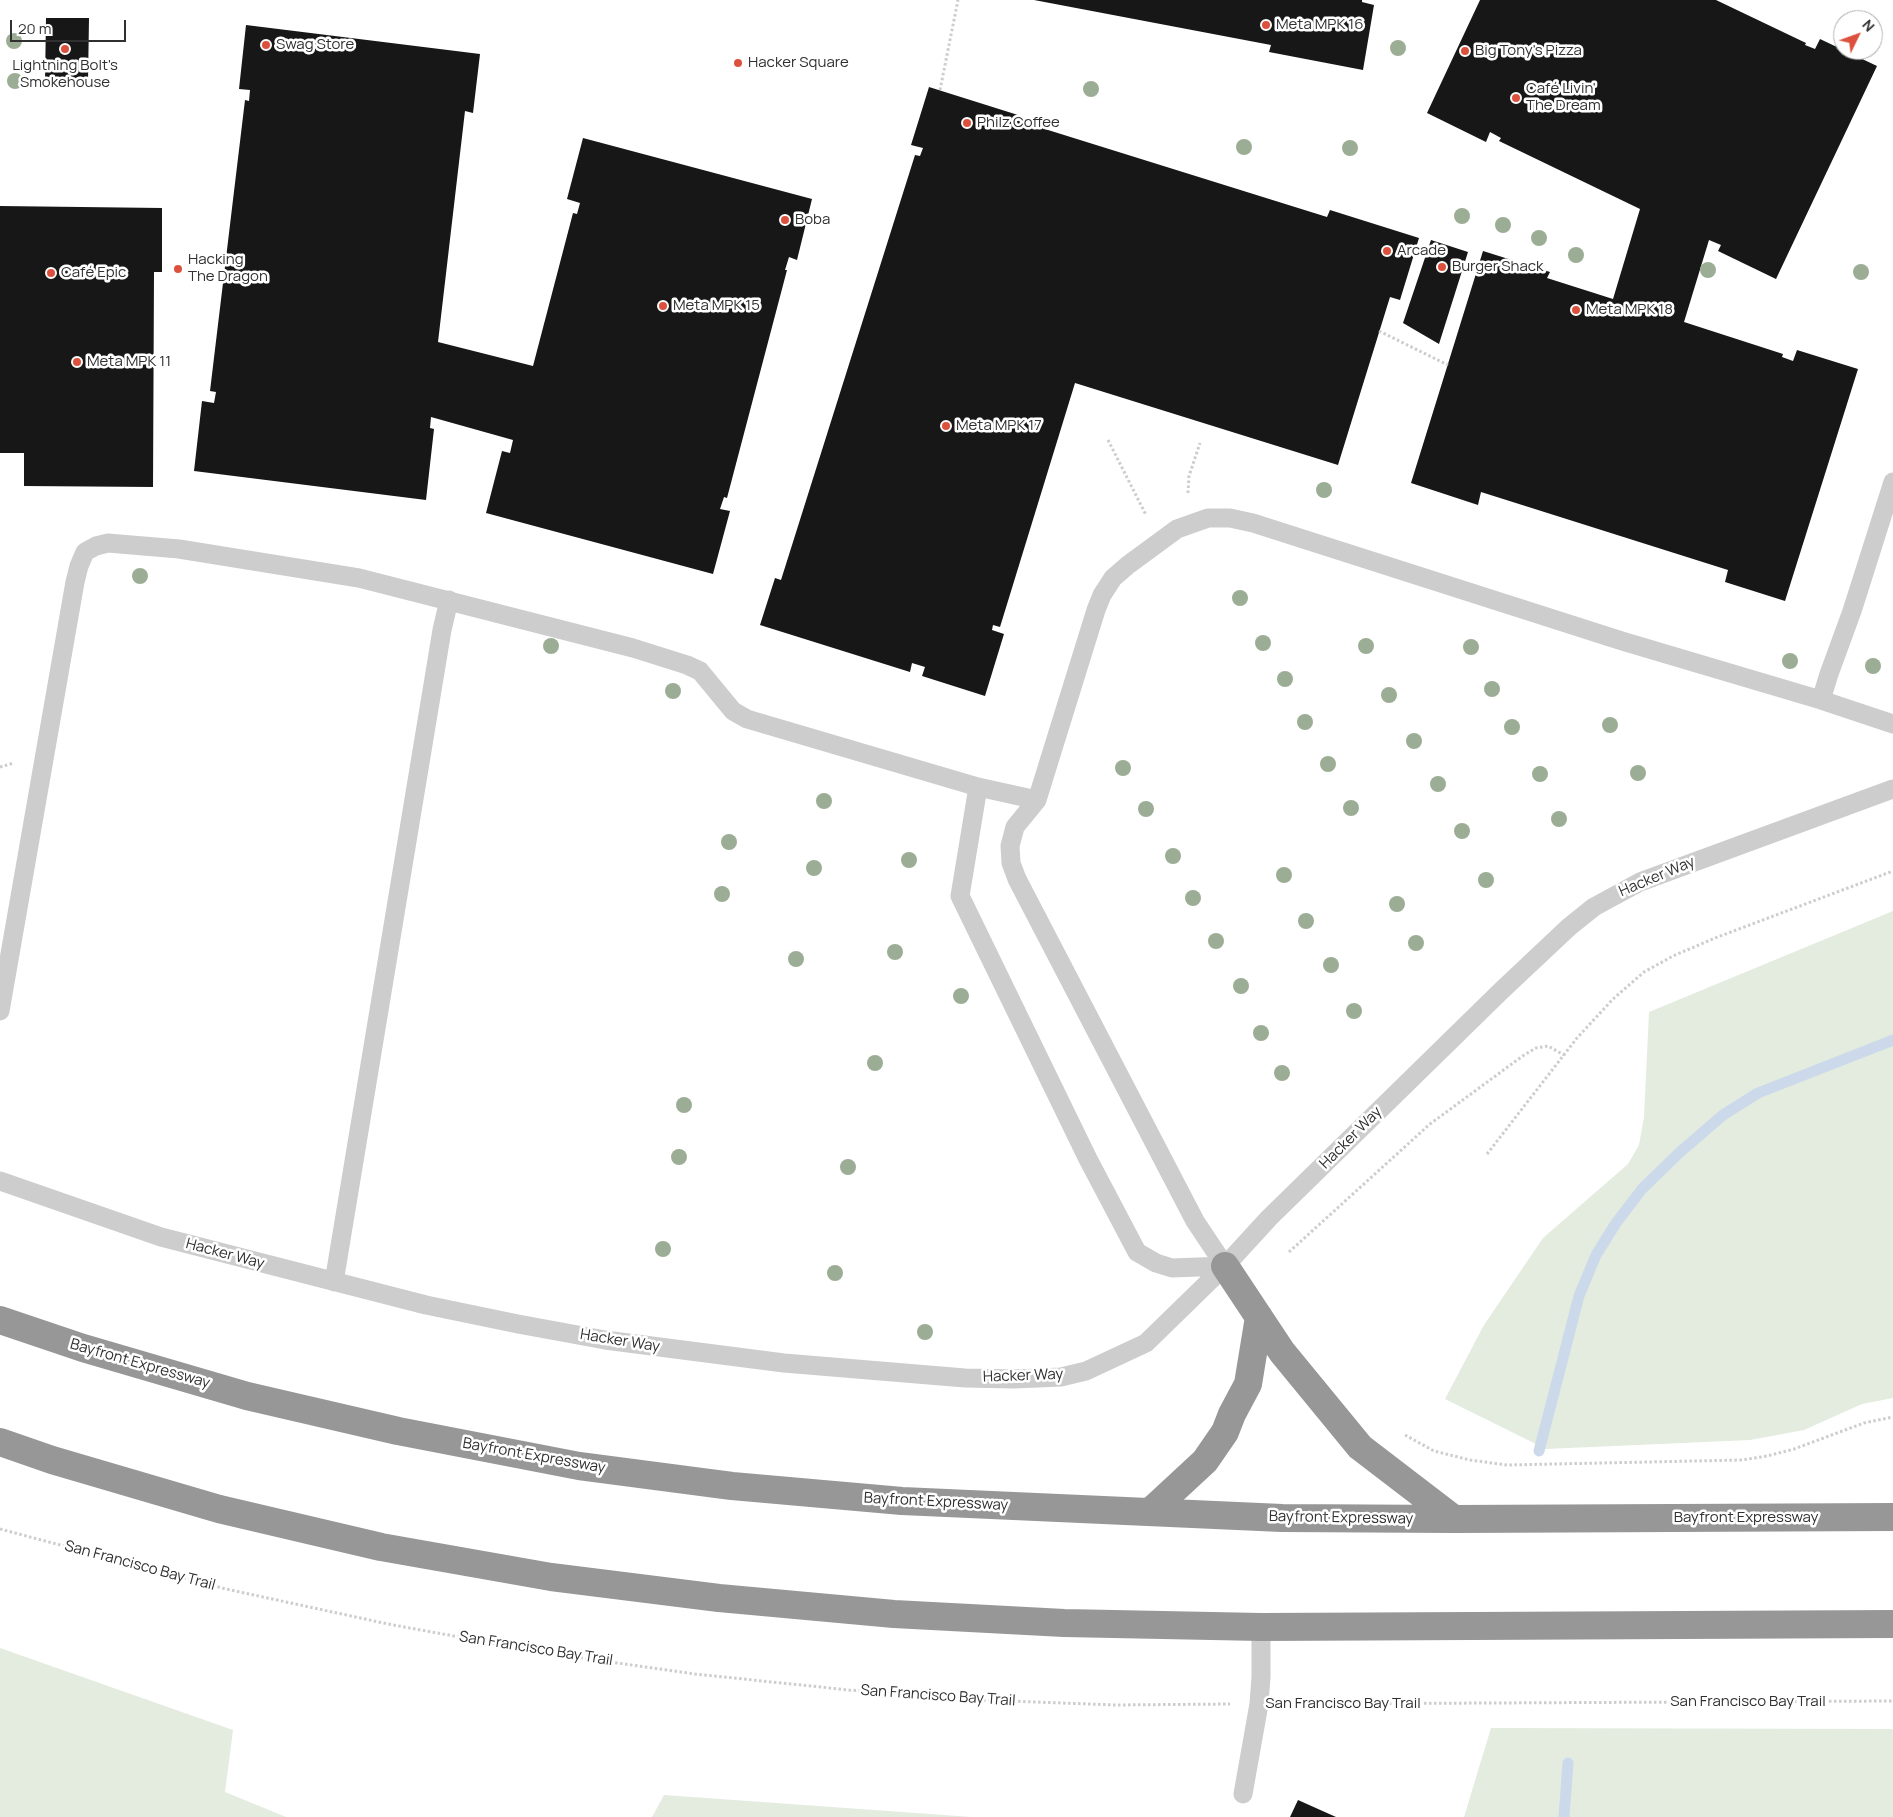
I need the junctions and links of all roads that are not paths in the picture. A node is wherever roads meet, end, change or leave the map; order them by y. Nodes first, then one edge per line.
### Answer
1 (1893, 482) edge
2 (449, 600) junction
3 (1821, 700) junction
4 (1893, 724) edge
5 (978, 787) junction
6 (1893, 789) edge
7 (1037, 800) junction
8 (0, 1011) edge
9 (0, 1181) edge
10 (1225, 1266) junction
11 (334, 1282) junction
12 (1259, 1317) junction
13 (0, 1320) edge
14 (0, 1442) edge
15 (1150, 1512) junction
16 (1893, 1518) edge
17 (1454, 1519) junction
18 (1893, 1624) edge
19 (1261, 1627) junction
20 (1243, 1794) dead end

1 - 3 lane
2 - 5 lane
2 - 8 lane
2 - 11 lane
3 - 4 lane
3 - 7 lane
5 - 7 lane
5 - 10 lane
6 - 10 lane, Hacker Way
7 - 10 lane
9 - 11 lane, Hacker Way
10 - 11 lane, Hacker Way
10 - 12 highway
12 - 15 highway
12 - 17 highway
13 - 15 highway, Bayfront Expressway
14 - 19 highway
15 - 17 highway, Bayfront Expressway
16 - 17 highway, Bayfront Expressway
18 - 19 highway
19 - 20 lane

